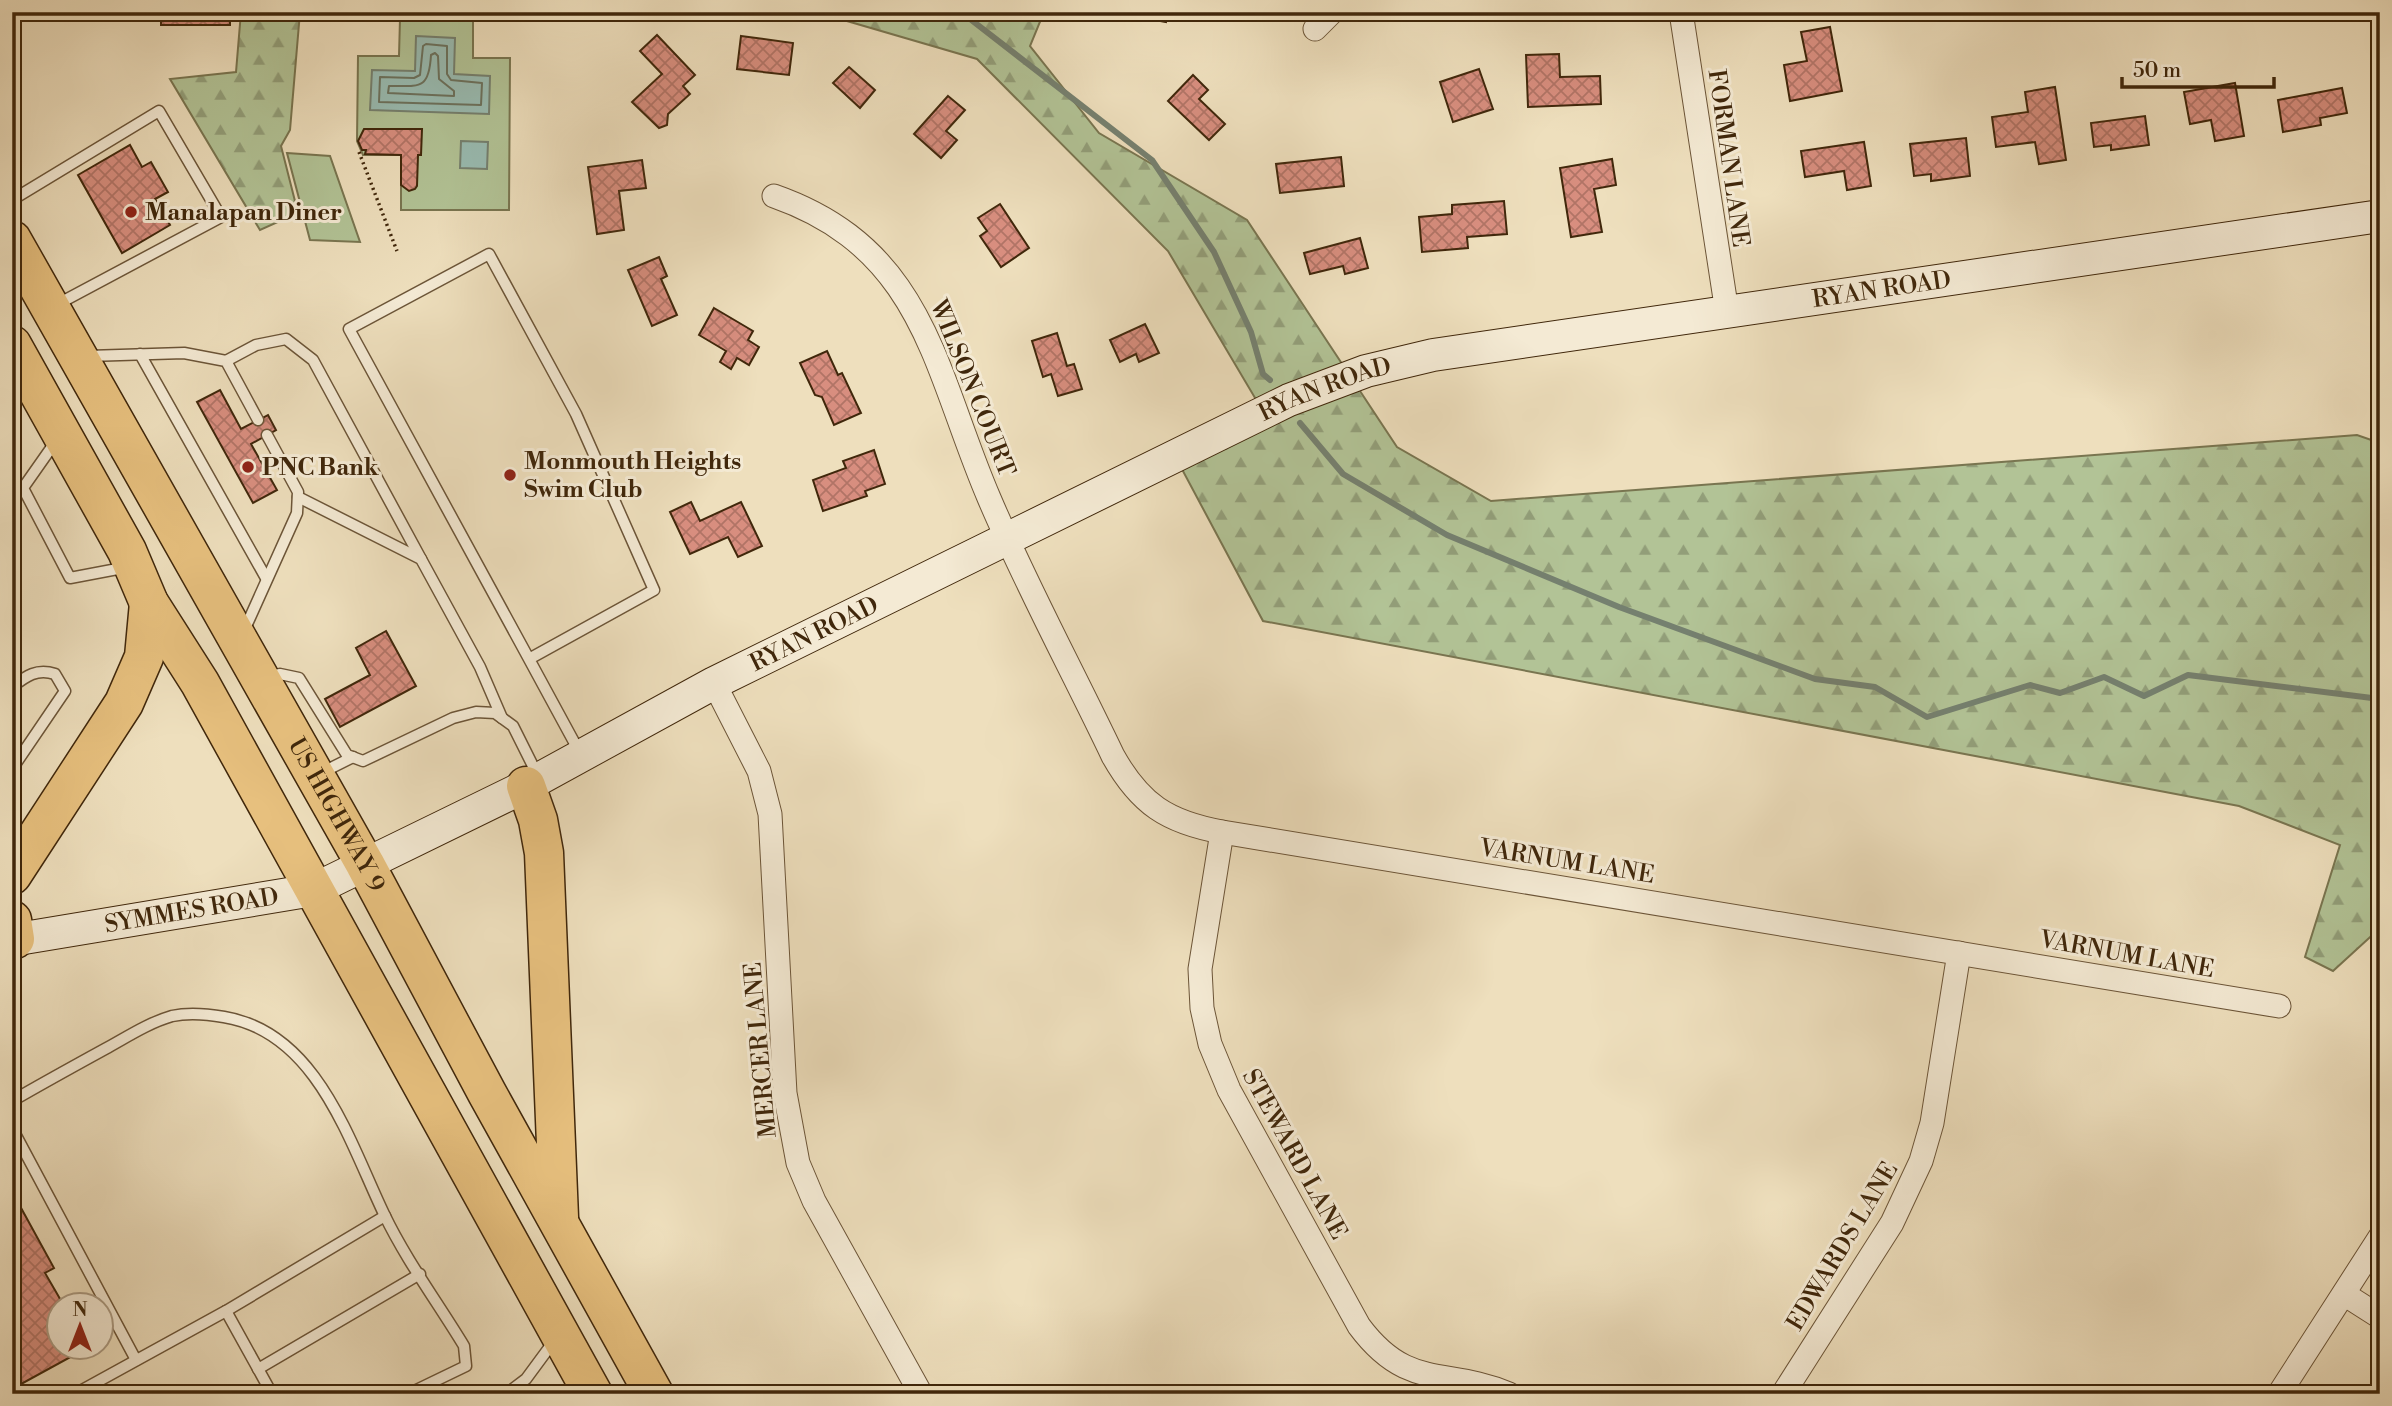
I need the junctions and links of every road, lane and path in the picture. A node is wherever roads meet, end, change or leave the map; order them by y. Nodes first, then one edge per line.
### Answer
1 (1332, 12) edge
2 (1681, 12) edge
3 (1315, 29) dead end
4 (359, 152) dead end
5 (774, 196) dead end
6 (12, 200) edge
7 (2380, 216) edge
8 (12, 240) edge
9 (397, 251) dead end
10 (50, 308) junction
11 (1727, 312) junction
12 (12, 345) edge
13 (140, 354) junction
14 (78, 357) junction
15 (226, 361) junction
16 (258, 420) dead end
17 (61, 433) junction
18 (267, 435) dead end
19 (298, 497) junction
20 (1008, 539) junction
21 (421, 559) junction
22 (134, 566) junction
23 (266, 578) junction
24 (149, 603) junction
25 (240, 642) junction
26 (529, 659) junction
27 (261, 678) junction
28 (715, 682) junction
29 (12, 687) edge
30 (502, 718) junction
31 (581, 756) junction
32 (353, 757) junction
33 (12, 769) edge
34 (316, 776) junction
35 (533, 782) junction
36 (1222, 832) junction
37 (365, 863) junction
38 (15, 877) edge
39 (313, 890) junction
40 (13, 933) edge
41 (1959, 953) junction
42 (2279, 1006) dead end
43 (12, 1101) edge
44 (12, 1128) edge
45 (385, 1216) junction
46 (559, 1219) junction
47 (2380, 1237) edge
48 (420, 1274) junction
49 (2344, 1294) junction
50 (226, 1311) junction
51 (2380, 1317) edge
52 (560, 1334) junction
53 (136, 1360) junction
54 (258, 1369) junction
55 (75, 1394) edge
56 (272, 1394) edge
57 (408, 1394) edge
58 (506, 1394) edge
59 (593, 1394) edge
60 (653, 1394) edge
61 (921, 1394) edge
62 (1509, 1394) edge
63 (1783, 1394) edge
64 (2279, 1394) edge

1 - 3 street
2 - 11 street, FORMAN LANE
4 - 9 path
5 - 20 street, WILSON COURT
6 - 10 lane
7 - 11 street, RYAN ROAD
8 - 10 highway, US HIGHWAY 9
10 - 14 highway, US HIGHWAY 9
11 - 20 street, RYAN ROAD
12 - 17 highway
13 - 14 lane
13 - 15 lane
13 - 23 lane
14 - 25 highway, US HIGHWAY 9
15 - 16 lane
15 - 21 lane
17 - 22 highway
17 - 22 lane
18 - 19 lane
19 - 21 lane
19 - 23 lane
20 - 28 street, RYAN ROAD
20 - 36 street, VARNUM LANE
21 - 30 lane
22 - 24 highway
23 - 25 lane
24 - 38 highway
24 - 39 highway
25 - 27 highway, US HIGHWAY 9
26 - 26 lane
26 - 31 lane
27 - 32 lane
27 - 34 highway, US HIGHWAY 9
28 - 31 street, RYAN ROAD
28 - 61 street, MERCER LANE
29 - 33 lane
30 - 32 lane
30 - 35 lane
31 - 35 street, RYAN ROAD
32 - 34 lane
34 - 37 highway, US HIGHWAY 9
35 - 37 street, RYAN ROAD
35 - 46 highway
36 - 41 street, VARNUM LANE
36 - 62 street, STEWARD LANE
37 - 39 street, SYMMES ROAD
37 - 46 highway, US HIGHWAY 9
39 - 40 street, SYMMES ROAD
39 - 52 highway
41 - 42 street, VARNUM LANE
41 - 63 street, EDWARDS LANE
43 - 45 lane
44 - 53 lane
45 - 48 lane
45 - 50 lane
46 - 60 highway, US HIGHWAY 9
47 - 49 street
48 - 54 lane
48 - 57 lane
49 - 51 street
49 - 64 street
50 - 53 lane
50 - 54 lane
52 - 58 lane
52 - 59 highway
53 - 55 lane
54 - 56 lane

